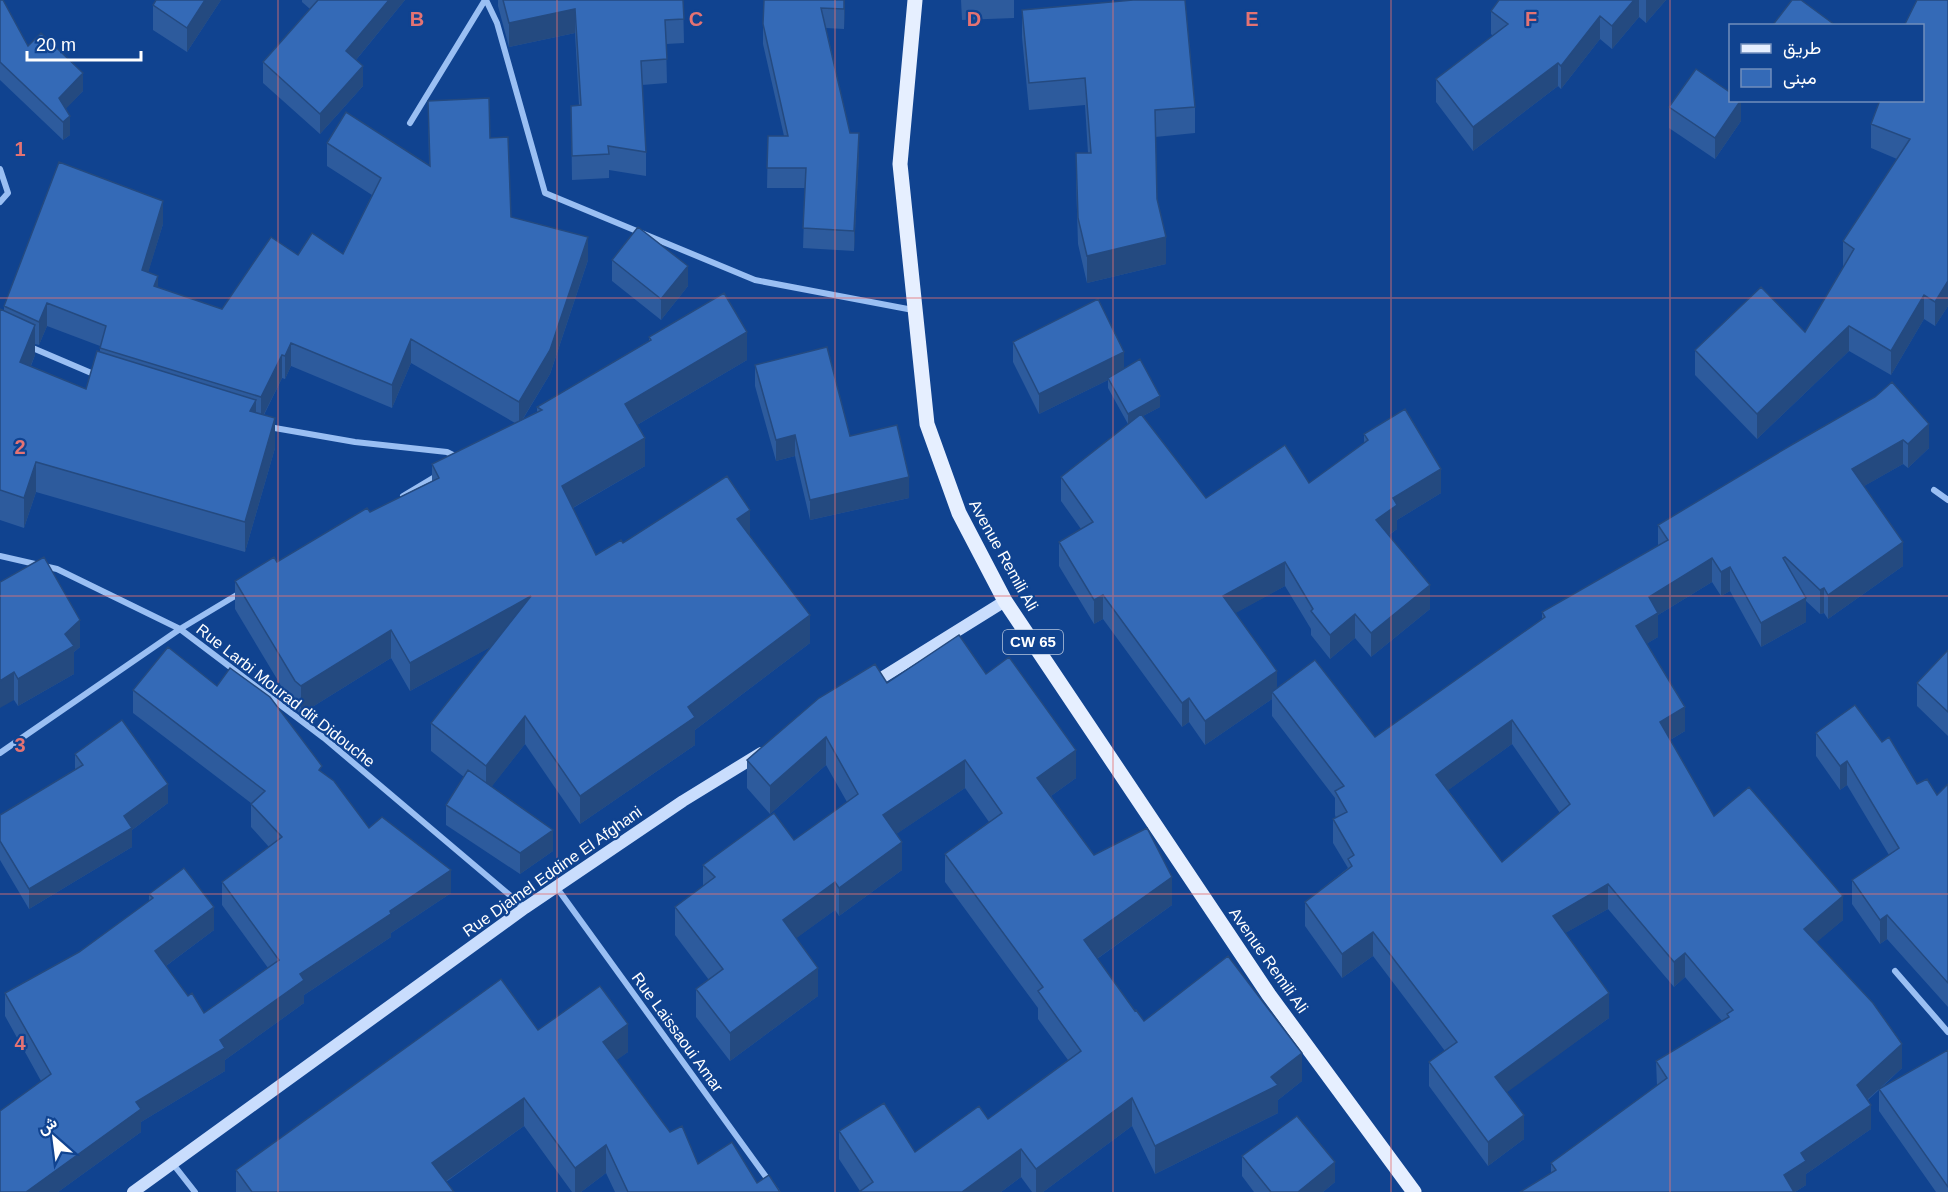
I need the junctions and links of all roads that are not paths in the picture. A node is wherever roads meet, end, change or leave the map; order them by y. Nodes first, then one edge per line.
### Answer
1 (486, 0) edge
2 (915, 0) edge
3 (410, 123) dead end
4 (0, 169) edge
5 (0, 202) edge
6 (915, 310) junction
7 (20, 343) edge
8 (105, 378) edge
9 (264, 426) edge
10 (454, 465) edge
11 (444, 471) edge
12 (1934, 490) dead end
13 (1948, 500) edge
14 (393, 502) edge
15 (0, 556) edge
16 (251, 587) edge
17 (1005, 601) junction
18 (180, 629) junction
19 (854, 695) edge
20 (774, 745) edge
21 (0, 753) edge
22 (557, 888) junction
23 (525, 908) junction
24 (1895, 971) dead end
25 (1948, 1032) edge
26 (173, 1164) junction
27 (133, 1192) edge
28 (195, 1192) edge
29 (777, 1192) edge
30 (1414, 1192) edge

1 - 3 street
1 - 6 street
2 - 6 main road, Avenue Remili Ali / CW 65
4 - 5 street
6 - 17 main road, Avenue Remili Ali / CW 65
7 - 8 street
9 - 10 street
11 - 14 street
12 - 13 street
15 - 18 street, Rue Larbi Mourad dit Didouche
16 - 18 street
17 - 19 main road
17 - 30 main road, Avenue Remili Ali / CW 65
18 - 21 street
18 - 23 street, Rue Larbi Mourad dit Didouche
20 - 22 main road, Rue Djamel Eddine El Afghani
22 - 23 main road, Rue Djamel Eddine El Afghani
22 - 29 street, Rue Laissaoui Amar
23 - 26 main road, Rue Djamel Eddine El Afghani
24 - 25 street
26 - 27 main road, Rue Djamel Eddine El Afghani
26 - 28 street

